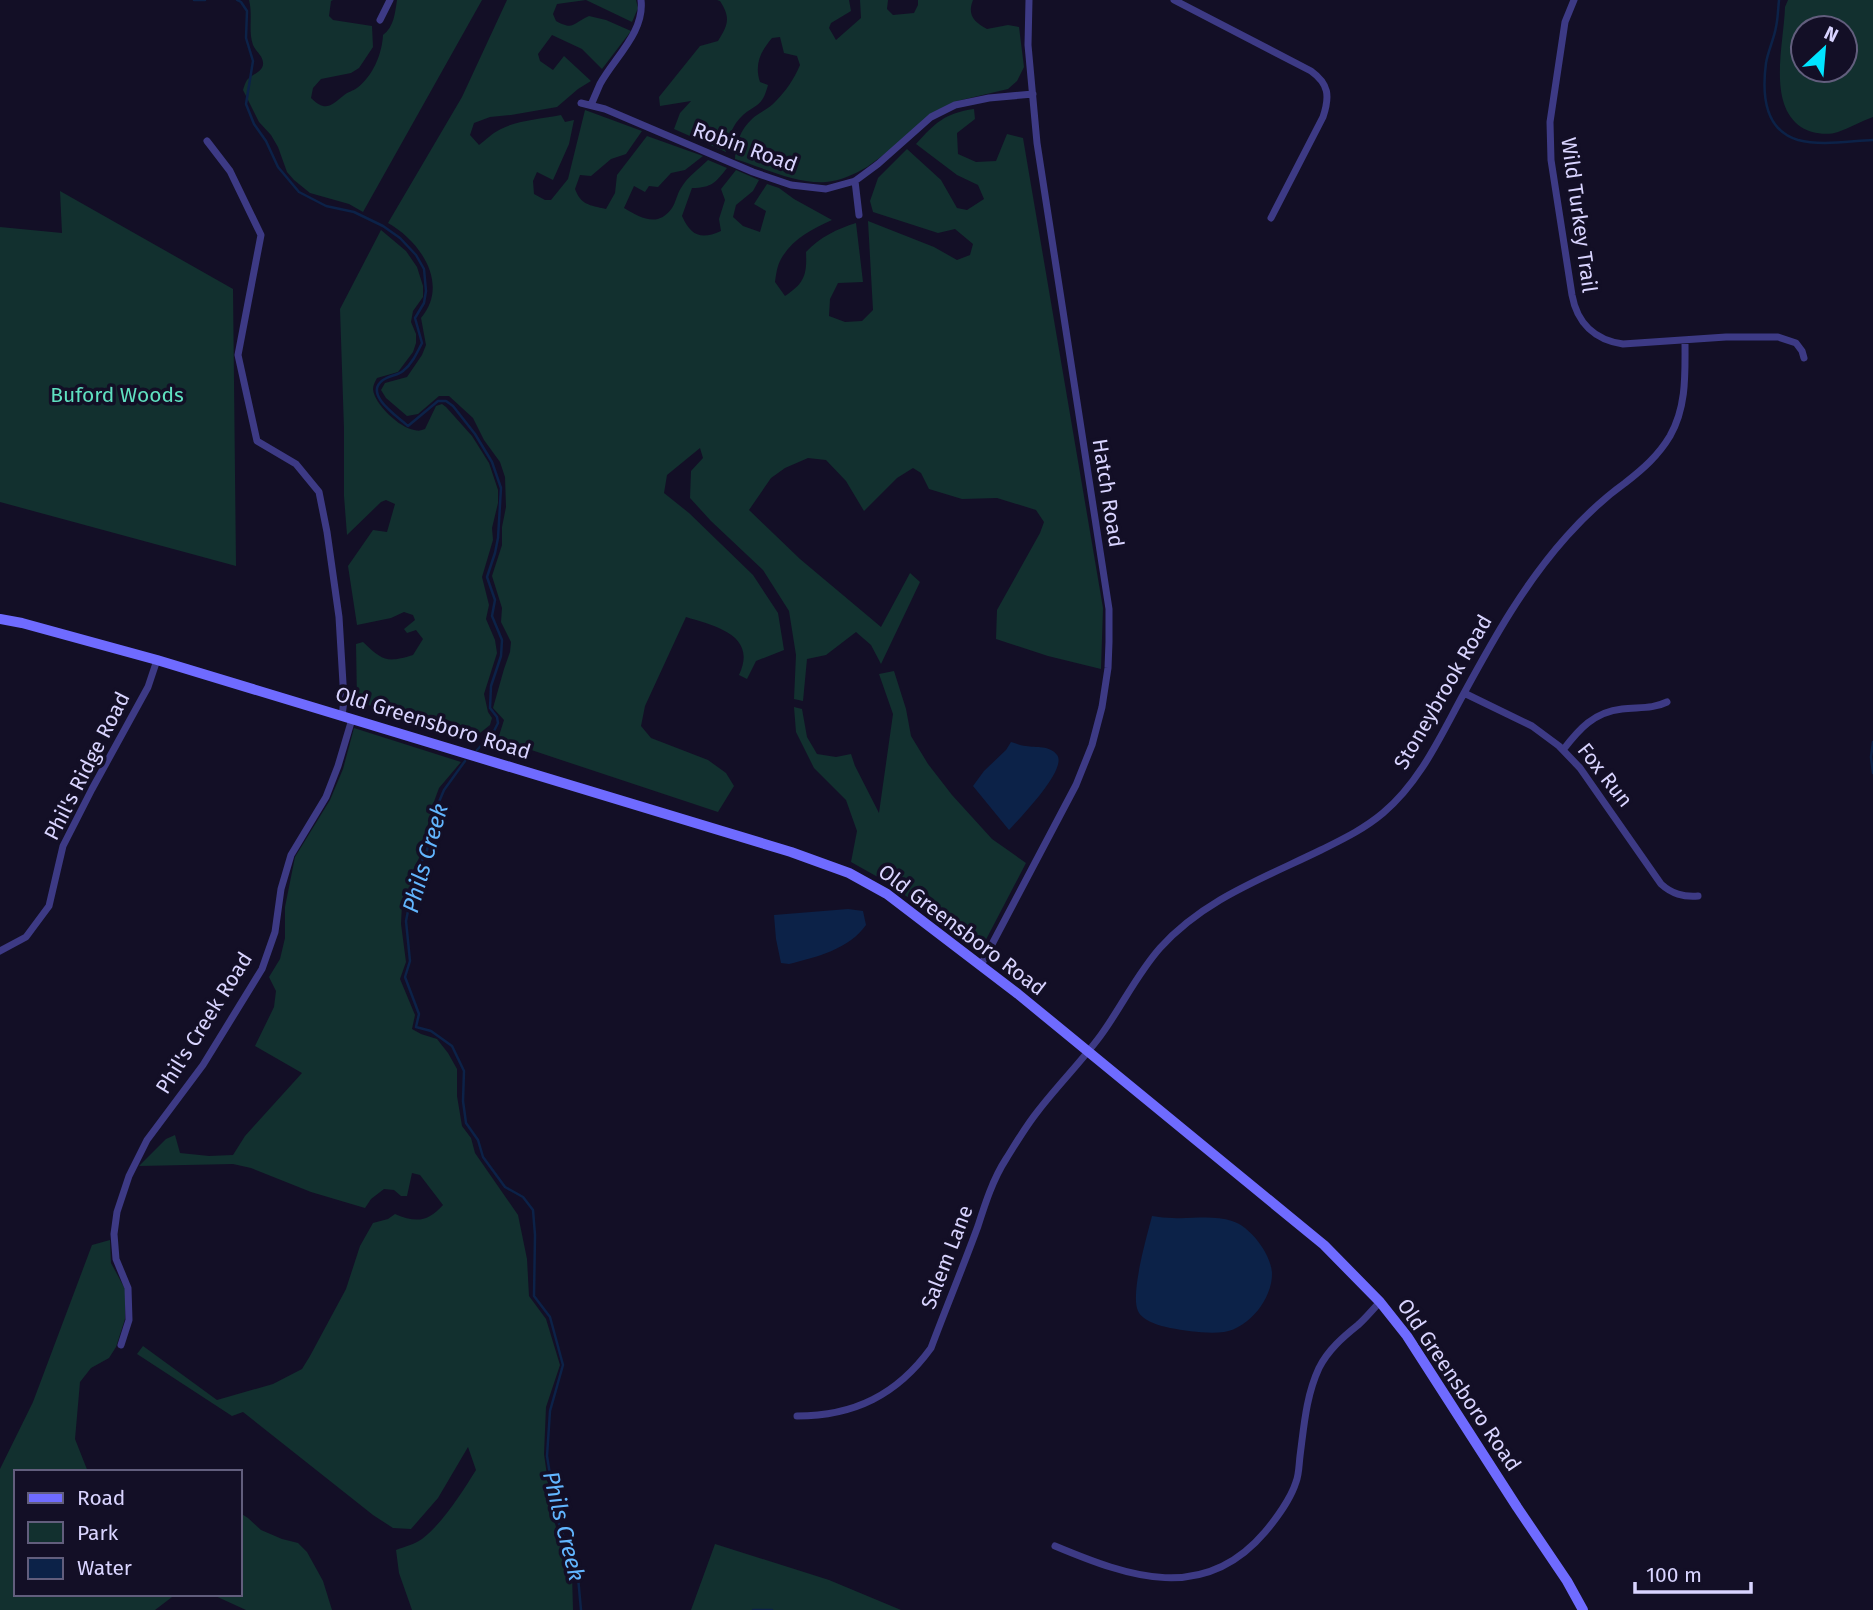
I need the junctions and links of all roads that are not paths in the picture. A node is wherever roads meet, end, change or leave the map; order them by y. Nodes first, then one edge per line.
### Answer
1 (390, 0) edge
2 (641, 0) edge
3 (1029, 0) edge
4 (1174, 0) edge
5 (1573, 0) edge
6 (380, 20) dead end
7 (1033, 94) junction
8 (581, 103) dead end
9 (591, 105) junction
10 (207, 141) dead end
11 (855, 181) junction
12 (859, 215) dead end
13 (1272, 218) dead end
14 (1685, 340) junction
15 (1804, 358) dead end
16 (0, 619) edge
17 (157, 660) junction
18 (1464, 693) junction
19 (1667, 702) dead end
20 (347, 717) junction
21 (1563, 750) junction
22 (1698, 896) dead end
23 (0, 951) edge
24 (981, 965) junction
25 (1088, 1051) junction
26 (1380, 1301) junction
27 (121, 1345) dead end
28 (797, 1416) dead end
29 (1055, 1546) dead end
30 (1583, 1610) edge

1 - 6 street
2 - 9 street
3 - 7 street, Hatch Road
4 - 13 street
5 - 14 street, Wild Turkey Trail
7 - 11 street, Robin Road
7 - 24 street, Hatch Road
8 - 9 street, Robin Road
9 - 11 street, Robin Road
10 - 20 street, Phil's Creek Road
11 - 12 street
14 - 15 street, Wild Turkey Trail
14 - 18 street, Stoneybrook Road
16 - 17 street, Old Greensboro Road
17 - 20 street, Old Greensboro Road
17 - 23 street, Phil's Ridge Road
18 - 21 street, Fox Run
18 - 25 street, Stoneybrook Road
19 - 21 street
20 - 24 street, Old Greensboro Road
20 - 27 street, Phil's Creek Road
21 - 22 street, Fox Run
24 - 25 street, Old Greensboro Road
25 - 26 street, Old Greensboro Road
25 - 28 street, Salem Lane
26 - 29 street
26 - 30 street, Old Greensboro Road

